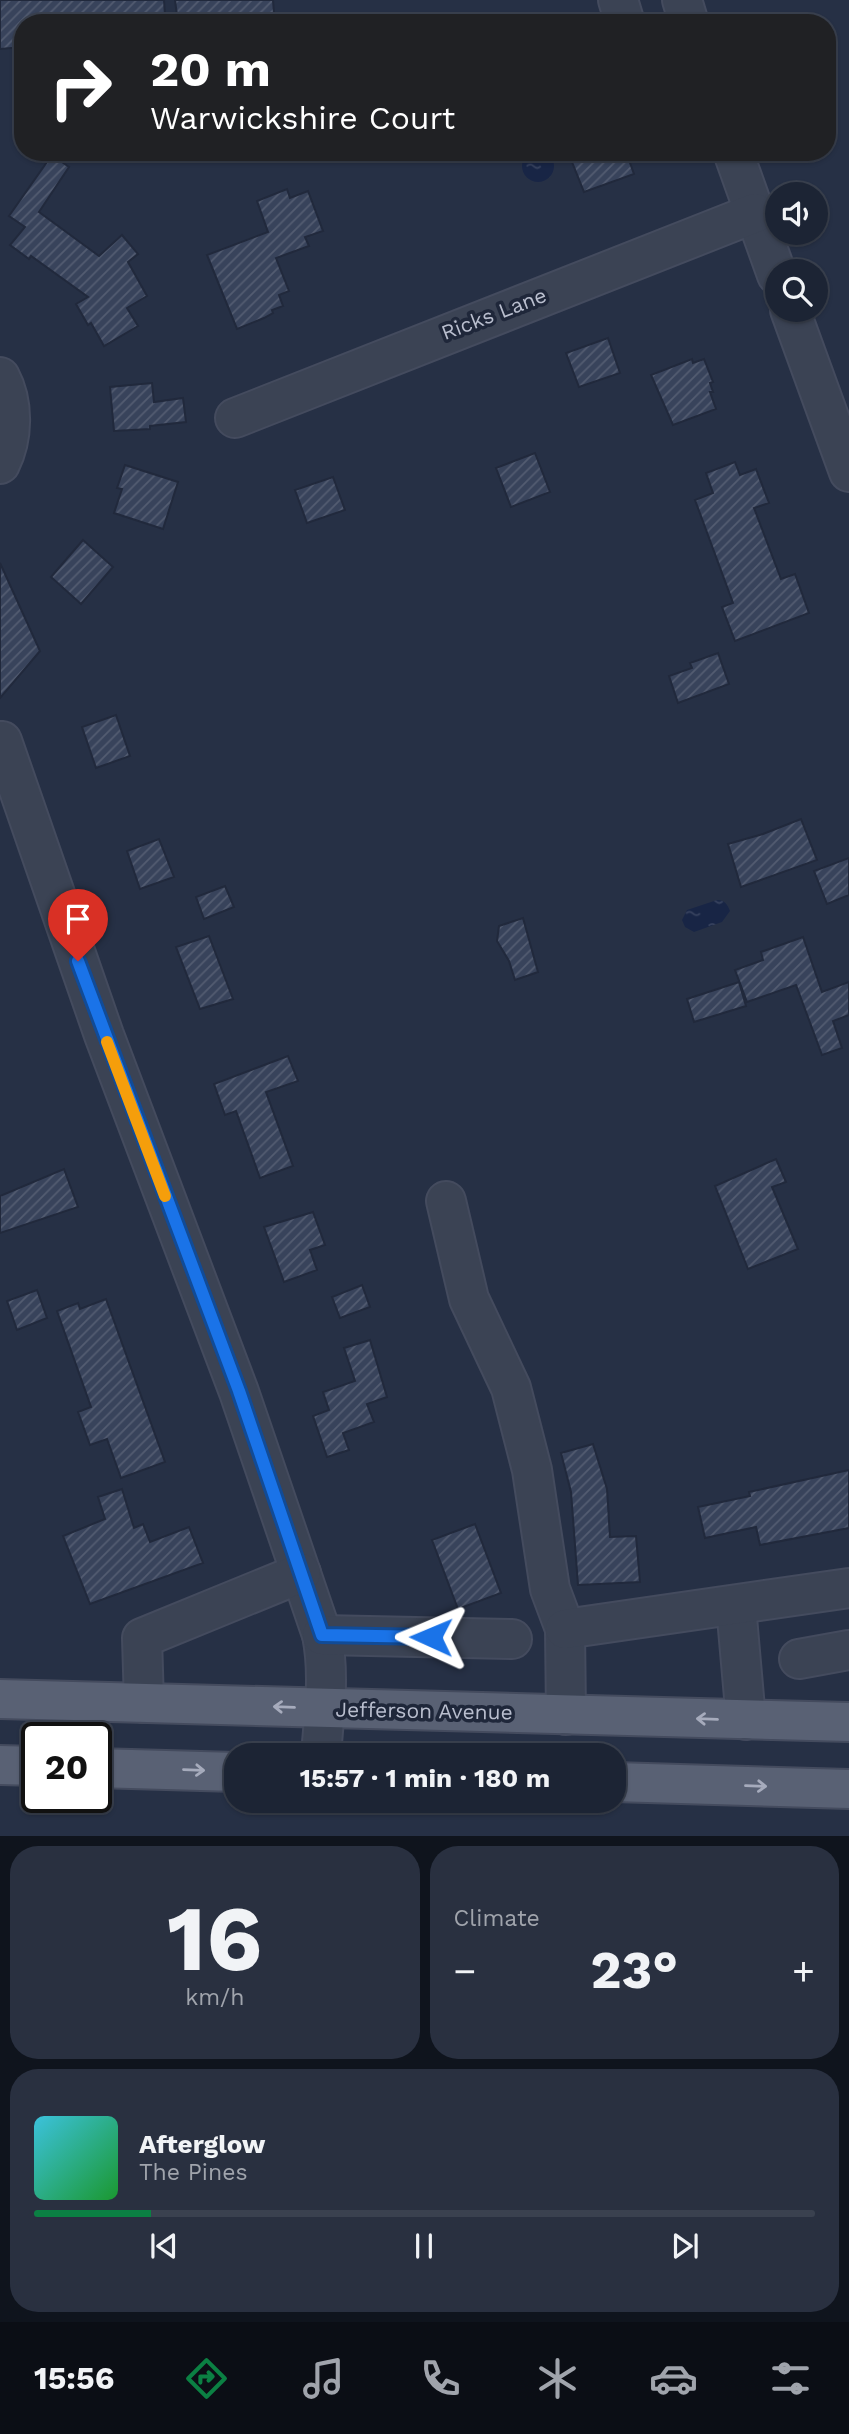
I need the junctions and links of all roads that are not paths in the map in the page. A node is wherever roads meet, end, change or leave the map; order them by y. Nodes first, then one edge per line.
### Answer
1 (736, 161) edge
2 (755, 213) junction
3 (771, 259) edge
4 (794, 322) edge
5 (0, 377) edge
6 (235, 418) dead end
7 (0, 464) edge
8 (849, 472) edge
9 (2, 741) dead end
10 (446, 1201) dead end
11 (301, 1573) junction
12 (849, 1588) edge
13 (736, 1606) junction
14 (565, 1629) junction
15 (322, 1635) junction
16 (513, 1639) dead end
17 (849, 1650) edge
18 (799, 1659) dead end
19 (0, 1699) edge
20 (144, 1703) junction
21 (325, 1709) junction
22 (566, 1715) junction
23 (746, 1720) junction
24 (849, 1723) edge
25 (322, 1743) edge
26 (0, 1765) edge
27 (21, 1766) edge
28 (112, 1768) edge
29 (224, 1772) edge
30 (626, 1782) edge
31 (849, 1789) edge

1 - 2 street
2 - 3 street
2 - 6 street, Ricks Lane
4 - 8 street
5 - 7 street
9 - 11 street
10 - 14 street
11 - 15 street
11 - 20 street
12 - 13 street
13 - 14 street
13 - 23 street
14 - 22 street
15 - 16 street
15 - 21 street
17 - 18 street
19 - 20 main road, Jefferson Avenue
21 -> 20 main road, Jefferson Avenue
21 - 22 main road, Jefferson Avenue
21 - 25 street
23 -> 22 main road, Jefferson Avenue
23 - 24 main road, Jefferson Avenue
26 - 27 main road
28 -> 29 main road
30 -> 31 main road

